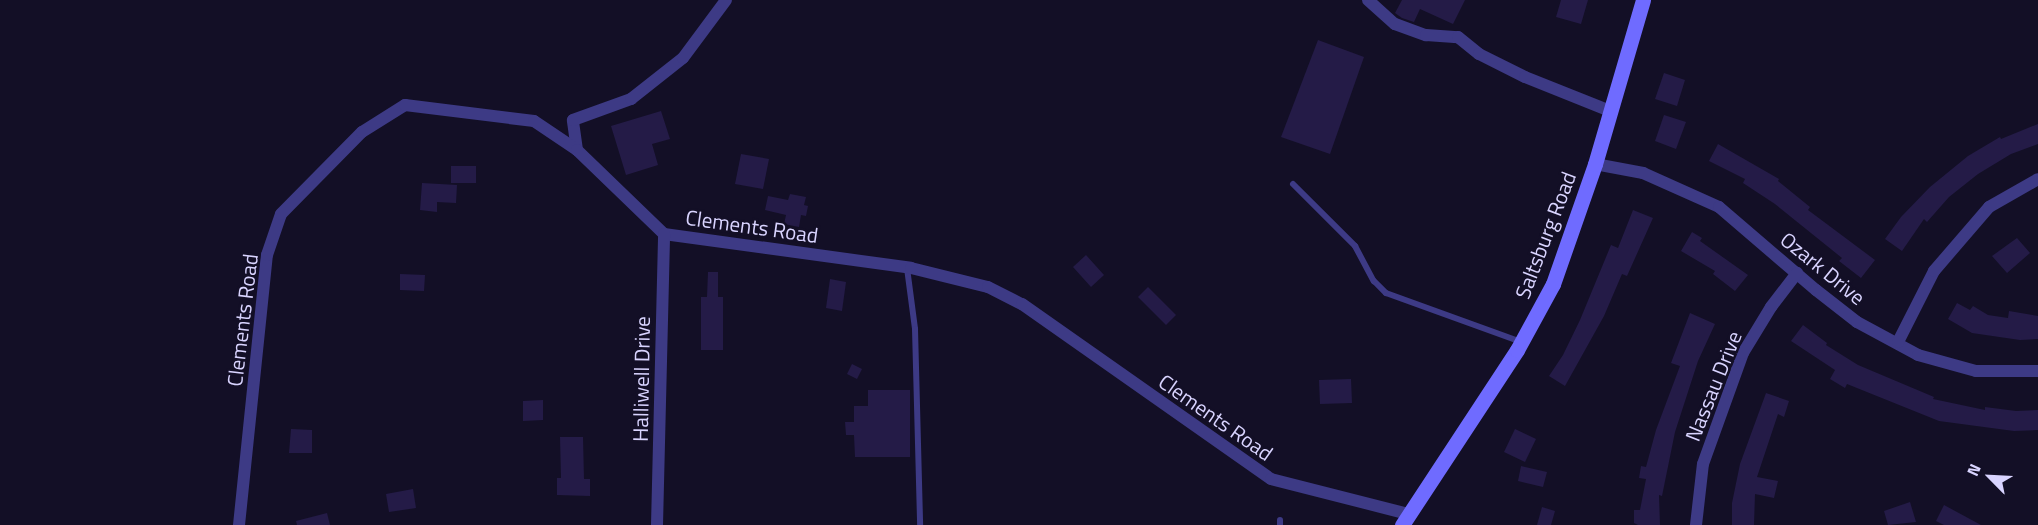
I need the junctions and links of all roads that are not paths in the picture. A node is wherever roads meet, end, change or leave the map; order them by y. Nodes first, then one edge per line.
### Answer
1 (726, 0) edge
2 (1368, 0) edge
3 (1643, 0) edge
4 (1610, 111) junction
5 (577, 150) junction
6 (1594, 164) junction
7 (2038, 179) edge
8 (1293, 184) dead end
9 (664, 234) junction
10 (907, 268) junction
11 (1797, 273) junction
12 (1522, 342) junction
13 (1898, 342) junction
14 (2038, 371) edge
15 (1405, 519) edge
16 (239, 525) edge
17 (657, 525) edge
18 (920, 525) edge
19 (1695, 525) edge

1 - 5 street
2 - 4 street
3 - 4 main road, Saltsburg Road
4 - 6 main road, Saltsburg Road
5 - 9 street, Clements Road
5 - 16 street, Clements Road
6 - 11 street, Ozark Drive
6 - 12 main road, Saltsburg Road
7 - 13 street
8 - 12 lane
9 - 10 street, Clements Road
9 - 17 street, Halliwell Drive
10 - 15 street, Clements Road
10 - 18 lane
11 - 13 street, Ozark Drive
11 - 19 street, Nassau Drive
12 - 15 main road, Saltsburg Road
13 - 14 street, Ozark Drive

